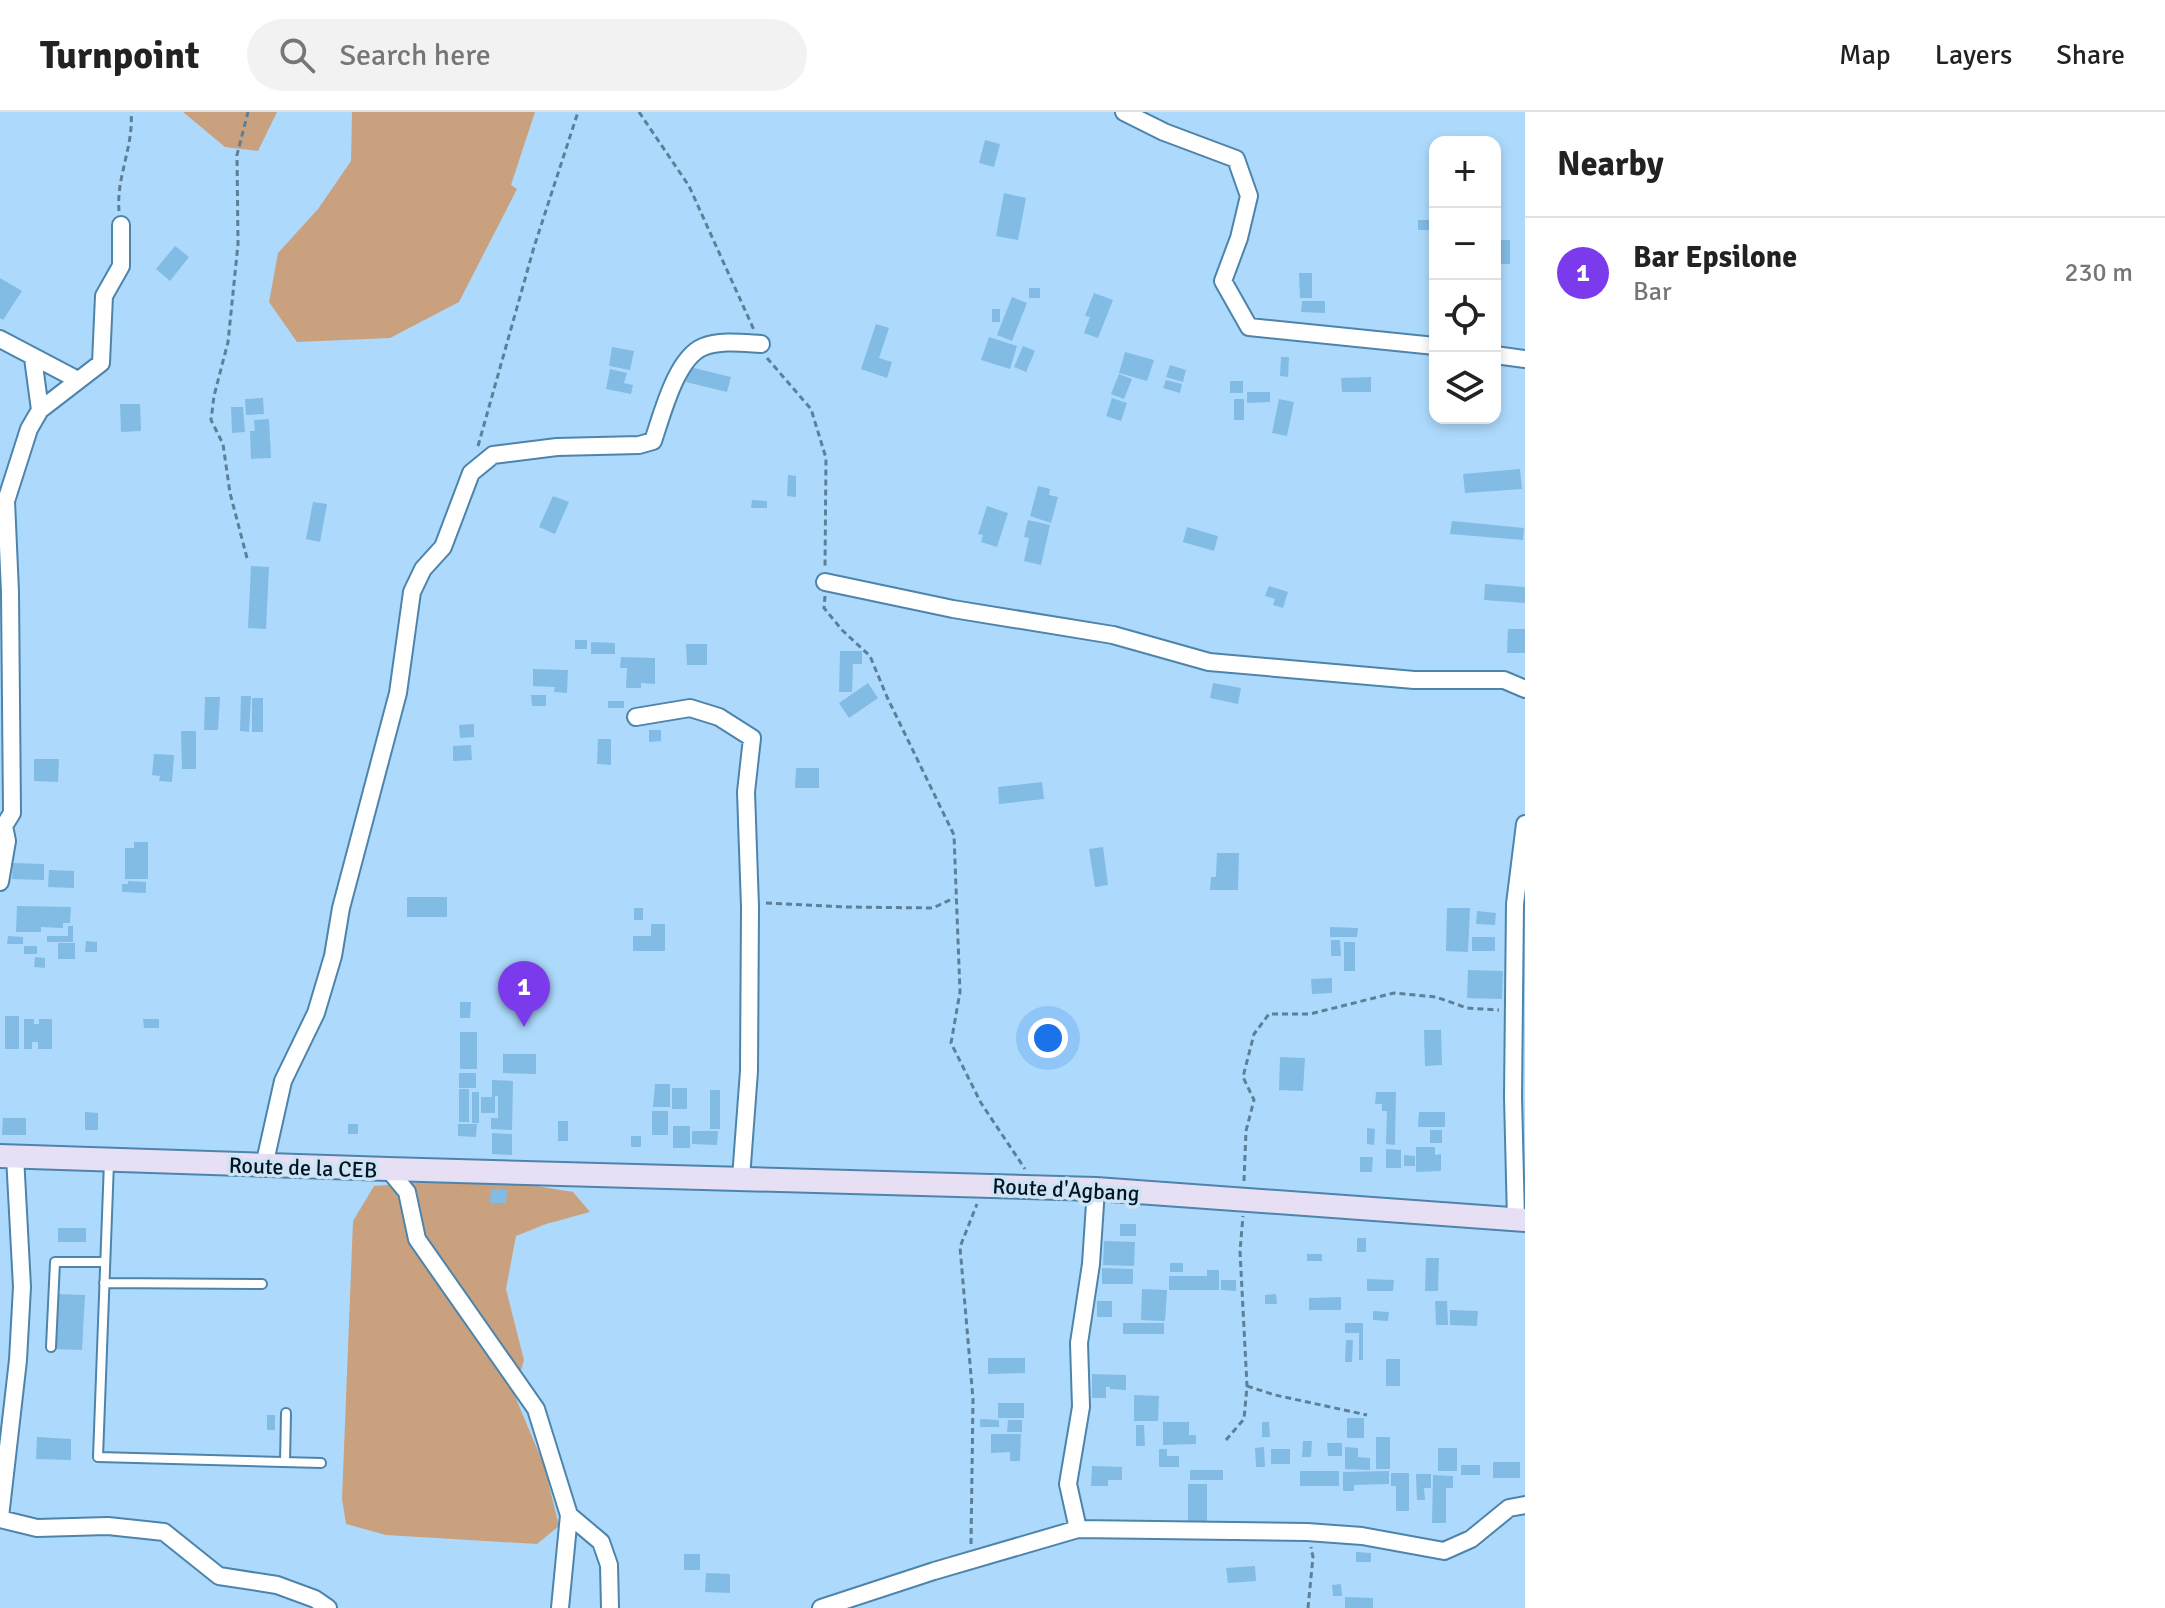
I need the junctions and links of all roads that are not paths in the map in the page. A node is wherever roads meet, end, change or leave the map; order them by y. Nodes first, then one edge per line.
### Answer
1 (1124, 112) edge
2 (121, 225) road end
3 (0, 339) edge
4 (761, 344) road end
5 (1429, 345) edge
6 (1501, 356) edge
7 (33, 358) junction
8 (1525, 359) edge
9 (78, 380) junction
10 (40, 410) junction
11 (825, 582) road end
12 (1525, 689) edge
13 (636, 717) dead end
14 (1525, 824) edge
15 (0, 882) edge
16 (8, 1156) edge
17 (109, 1161) junction
18 (264, 1166) junction
19 (388, 1169) junction
20 (607, 1175) joint
21 (741, 1178) junction
22 (1096, 1189) junction
23 (1521, 1219) edge
24 (105, 1262) junction
25 (104, 1283) junction
26 (262, 1284) dead end
27 (51, 1347) dead end
28 (286, 1413) dead end
29 (285, 1462) junction
30 (321, 1463) dead end
31 (1525, 1505) edge
32 (569, 1515) junction
33 (0, 1518) edge
34 (1078, 1529) junction
35 (321, 1605) edge
36 (560, 1608) edge
37 (610, 1608) edge
38 (821, 1608) edge

1 - 5 street
2 - 9 street
3 - 7 street
4 - 18 street
6 - 8 street
7 - 9 street
7 - 10 street
9 - 10 street
10 - 15 street
11 - 12 street
13 - 21 street
14 - 23 street
16 - 17 main road, Route de la CEB
16 - 33 street
17 - 18 main road, Route de la CEB
17 - 24 lane
18 - 19 main road, Route de la CEB
19 - 20 main road, Route de la CEB
19 - 32 street
20 - 21 main road, Route d'Agbang
21 - 22 main road, Route d'Agbang
22 - 23 main road, Route d'Agbang
22 - 34 street
24 - 25 lane
24 - 27 lane
25 - 26 lane
25 - 29 lane
28 - 29 lane
29 - 30 lane
31 - 34 street
32 - 36 street
32 - 37 street
33 - 35 street
34 - 38 street

